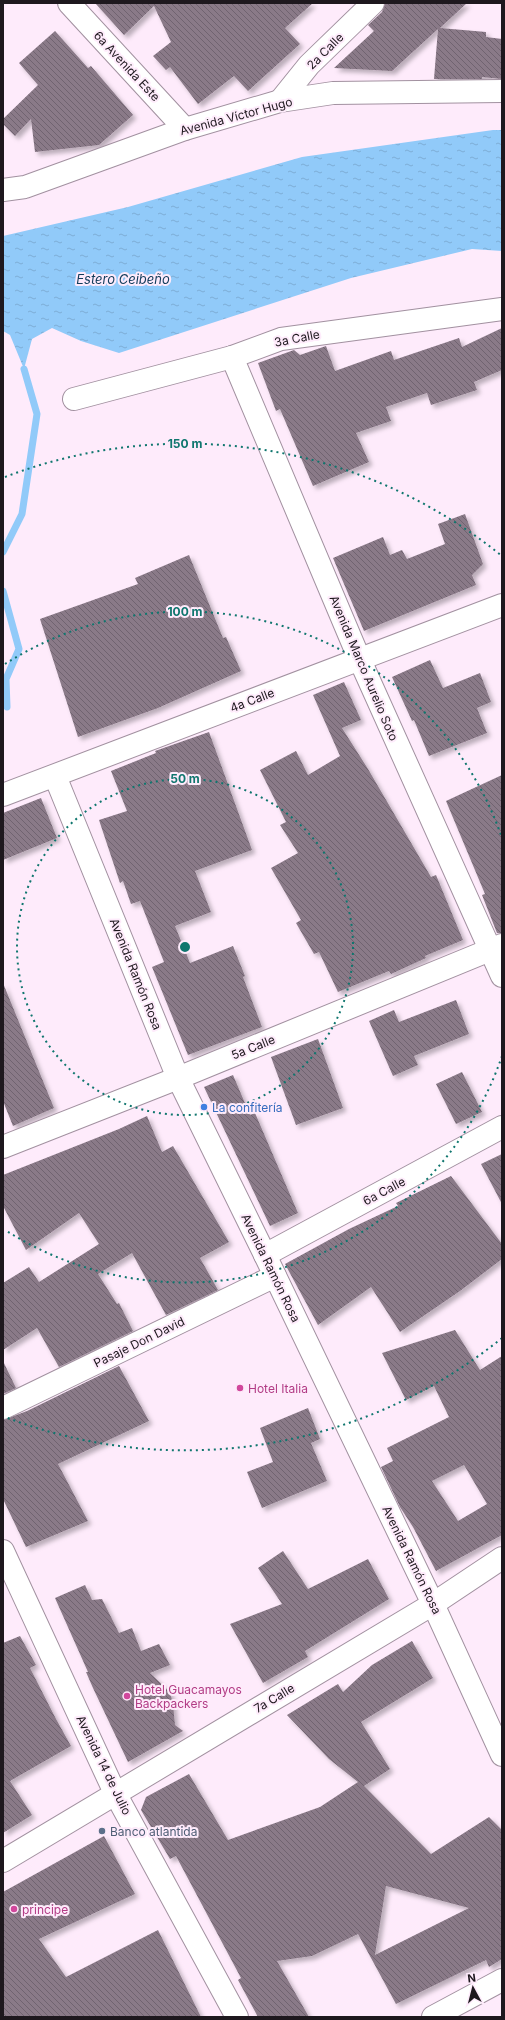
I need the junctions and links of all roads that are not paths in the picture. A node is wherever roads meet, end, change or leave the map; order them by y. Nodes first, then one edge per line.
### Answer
1 (69, 3) edge
2 (373, 3) edge
3 (502, 91) edge
4 (280, 102) junction
5 (185, 129) junction
6 (3, 190) edge
7 (502, 309) edge
8 (232, 357) junction
9 (74, 399) dead end
10 (502, 605) edge
11 (359, 658) junction
12 (55, 776) junction
13 (3, 795) edge
14 (495, 948) edge
15 (502, 976) edge
16 (178, 1078) junction
17 (502, 1127) edge
18 (3, 1147) edge
19 (265, 1255) junction
20 (275, 1276) junction
21 (3, 1408) edge
22 (3, 1551) edge
23 (502, 1558) edge
24 (433, 1604) junction
25 (502, 1755) edge
26 (115, 1793) junction
27 (3, 1861) edge
28 (502, 1980) edge
29 (237, 2017) edge
30 (433, 2017) edge

1 - 5 street, 6a Avenida Este
2 - 4 street, 2a Calle
3 - 4 street, Avenida Víctor Hugo
4 - 5 street, Avenida Víctor Hugo
5 - 6 street, Avenida Víctor Hugo
7 - 8 street, 3a Calle
8 - 9 street, 3a Calle
8 - 11 street, Avenida Marco Aurelio Soto
10 - 11 street, 4a Calle
11 - 12 street, 4a Calle
11 - 14 street, Avenida Marco Aurelio Soto
12 - 13 street, 4a Calle
12 - 16 street, Avenida Ramón Rosa
14 - 15 street, Avenida Marco Aurelio Soto
14 - 16 street, 5a Calle
16 - 18 street, 5a Calle
16 - 19 street, Avenida Ramón Rosa
17 - 19 street, 6a Calle
19 - 20 street, Avenida Ramón Rosa
20 - 21 street, Pasaje Don David
20 - 24 street, Avenida Ramón Rosa
22 - 26 street, Avenida 14 de Julio
23 - 24 street, 7a Calle
24 - 25 street, Avenida Ramón Rosa
24 - 26 street, 7a Calle
26 - 27 street, 7a Calle
26 - 29 street, Avenida 14 de Julio
28 - 30 street

